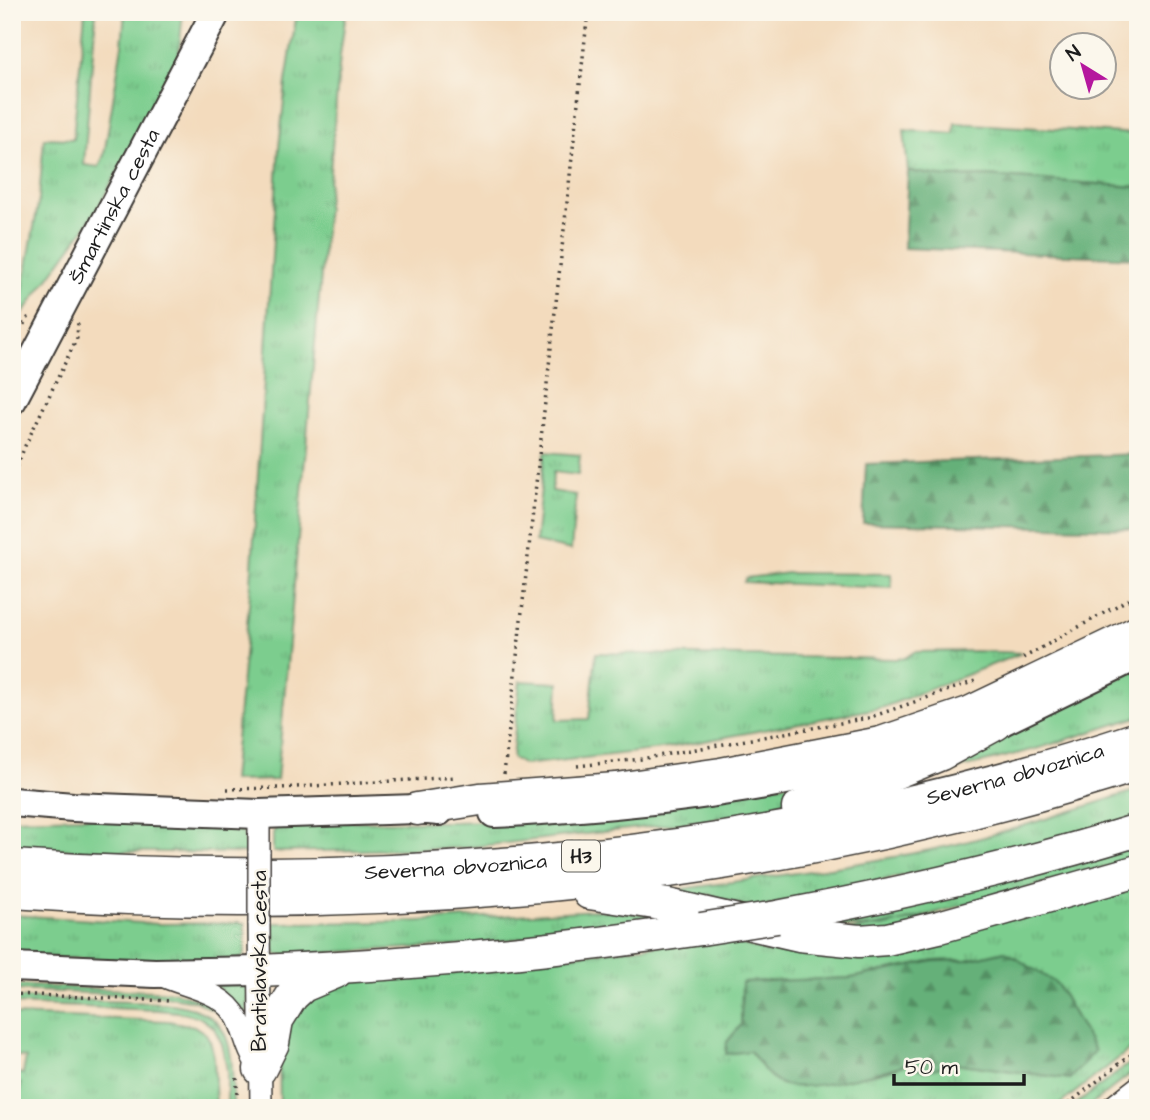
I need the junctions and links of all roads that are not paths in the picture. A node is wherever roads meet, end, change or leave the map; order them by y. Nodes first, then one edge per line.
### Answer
1 (216, 12) edge
2 (12, 400) edge
3 (1138, 632) edge
4 (1138, 655) edge
5 (996, 724) junction
6 (1138, 738) edge
7 (1138, 765) edge
8 (12, 802) edge
9 (417, 809) junction
10 (259, 814) junction
11 (1138, 830) edge
12 (650, 848) junction
13 (12, 866) edge
14 (1138, 871) edge
15 (532, 887) junction
16 (12, 892) edge
17 (12, 967) edge
18 (347, 968) junction
19 (259, 971) junction
20 (155, 972) junction
21 (248, 1068) junction
22 (1138, 1087) edge
23 (261, 1108) edge
24 (1111, 1108) edge

1 - 2 main road, Šmartinska cesta
3 - 9 highway
4 - 5 main road
5 - 9 main road
5 - 12 highway
6 - 12 highway, Severna obvoznica / H3
7 - 15 highway, Severna obvoznica / H3
8 - 10 main road
9 - 10 main road
10 - 19 street, Bratislavska cesta, bridge
11 - 18 highway, bridge
12 - 13 highway, Severna obvoznica / H3
14 - 15 highway
15 - 16 highway, Severna obvoznica / H3
17 - 20 main road
18 - 19 highway
18 - 21 highway
19 - 20 main road
19 - 21 street, Bratislavska cesta
20 - 21 street
21 - 23 street, Bratislavska cesta
22 - 24 street

